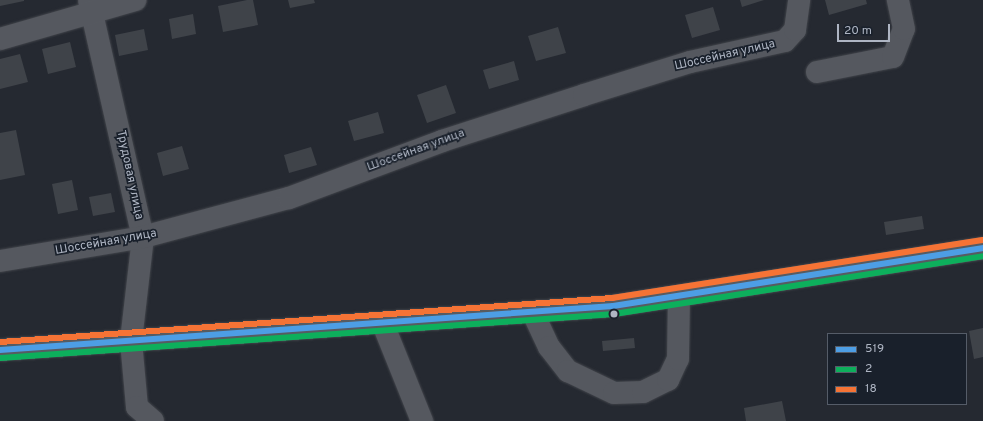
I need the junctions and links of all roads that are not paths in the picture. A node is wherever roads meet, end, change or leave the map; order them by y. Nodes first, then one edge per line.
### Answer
1 (135, 0) edge
2 (799, 0) edge
3 (898, 0) edge
4 (91, 5) edge
5 (0, 39) edge
6 (818, 72) dead end
7 (143, 237) junction
8 (983, 248) edge
9 (0, 261) edge
10 (679, 297) junction
11 (533, 314) junction
12 (383, 324) junction
13 (131, 341) junction
14 (0, 350) edge
15 (153, 421) edge
16 (422, 421) edge

1 - 4 street
2 - 7 street, Шоссейная улица
3 - 6 street
4 - 5 street
4 - 7 street, Трудовая улица
7 - 9 street, Шоссейная улица
7 - 13 street, Трудовая улица
8 - 10 main road
10 - 11 main road
10 - 11 street
11 - 12 main road
12 - 13 main road
12 - 16 street
13 - 14 main road
13 - 15 street, Трудовая улица

